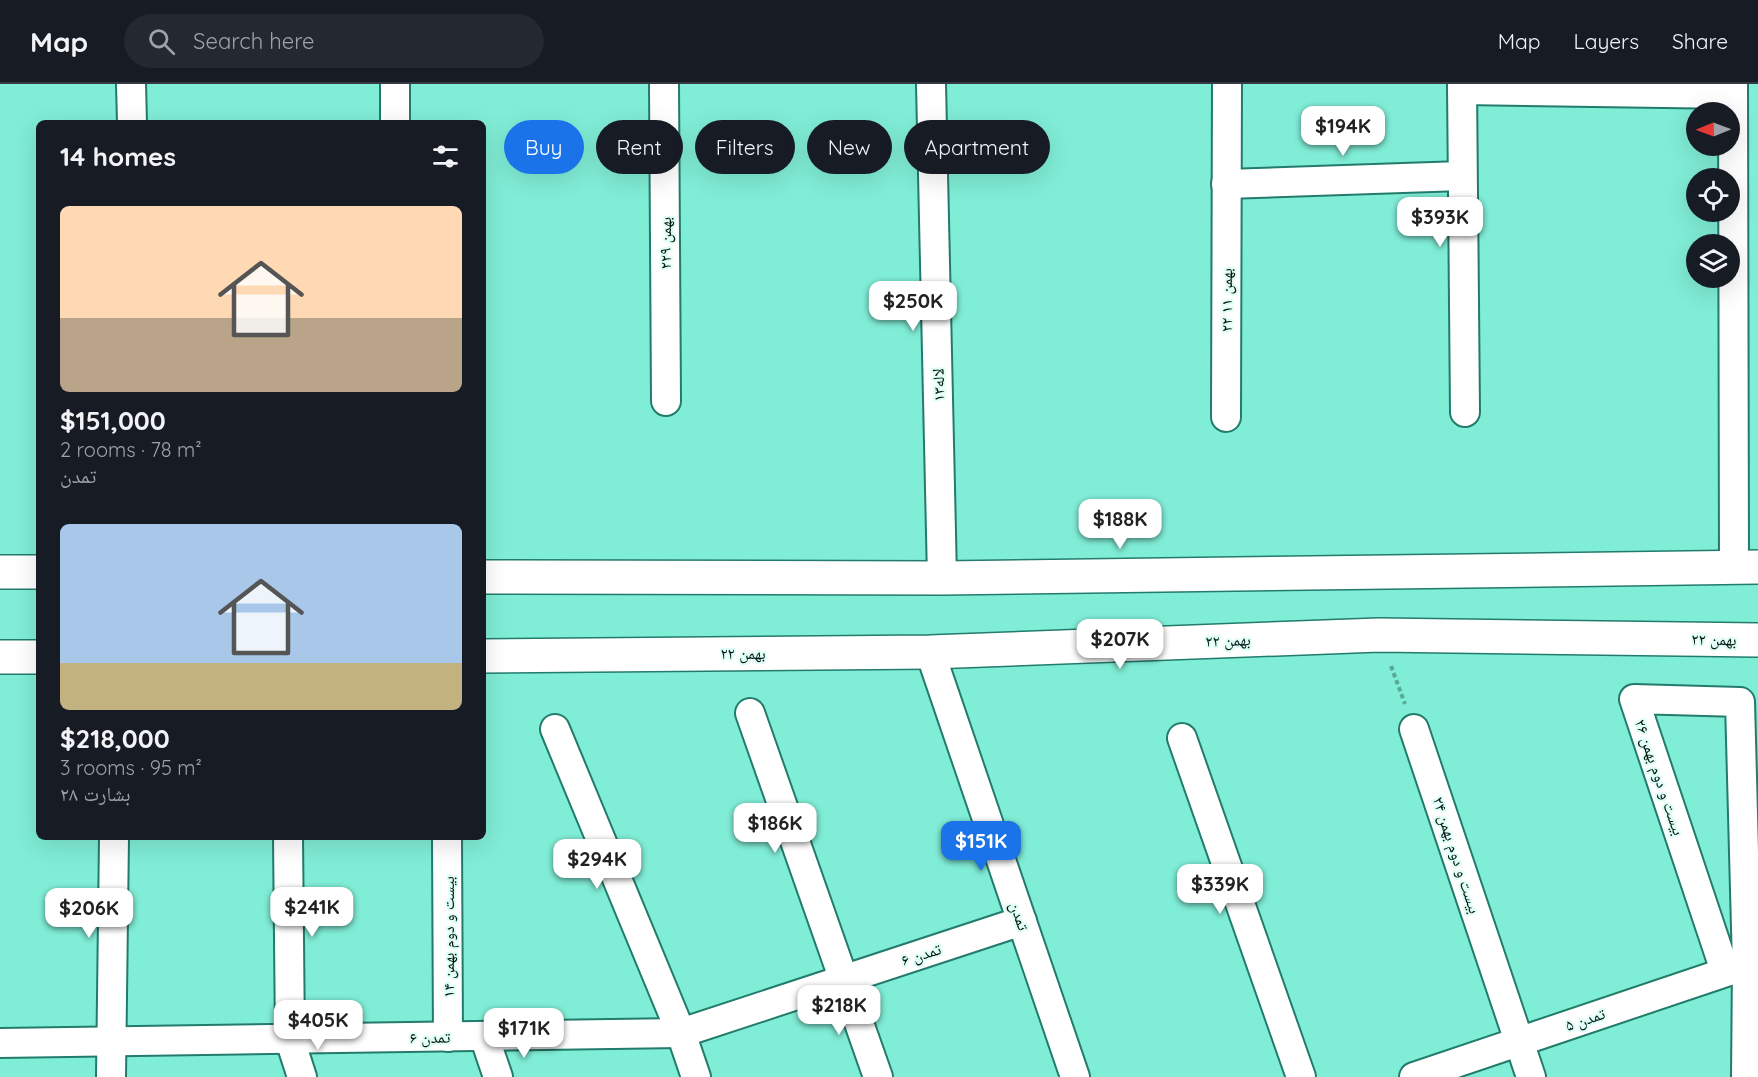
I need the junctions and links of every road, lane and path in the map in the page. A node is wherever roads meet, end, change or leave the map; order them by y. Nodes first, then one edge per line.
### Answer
1 (131, 84) edge
2 (395, 84) edge
3 (664, 84) edge
4 (931, 84) edge
5 (1227, 84) edge
6 (1462, 87) edge
7 (1733, 89) edge
8 (132, 120) edge
9 (395, 120) edge
10 (1462, 176) junction
11 (1746, 183) edge
12 (1226, 184) junction
13 (666, 402) dead end
14 (1465, 412) dead end
15 (1226, 417) dead end
16 (1746, 567) edge
17 (0, 572) edge
18 (36, 572) edge
19 (486, 577) edge
20 (942, 578) junction
21 (1379, 635) junction
22 (1758, 640) edge
23 (930, 652) junction
24 (486, 656) edge
25 (0, 657) edge
26 (36, 657) edge
27 (750, 713) dead end
28 (555, 729) dead end
29 (1414, 729) joint
30 (1182, 738) dead end
31 (114, 840) edge
32 (288, 840) edge
33 (447, 840) edge
34 (1022, 921) junction
35 (1743, 967) edge
36 (843, 980) junction
37 (681, 1033) junction
38 (448, 1036) junction
39 (484, 1036) junction
40 (290, 1040) junction
41 (1519, 1042) junction
42 (0, 1043) edge
43 (110, 1043) junction
44 (111, 1077) edge
45 (121, 1077) edge
46 (303, 1077) edge
47 (498, 1077) edge
48 (696, 1077) edge
49 (878, 1077) edge
50 (1075, 1077) edge
51 (1301, 1077) edge
52 (1414, 1077) edge
53 (1532, 1077) edge
54 (1746, 1077) edge

1 - 8 street
2 - 9 street
3 - 13 street, ۲۲بهمن ۹
4 - 20 street, لاله۱۳
5 - 12 street, ۲۲ بهمن ۱۱
6 - 7 street
6 - 10 street
7 - 11 street
10 - 12 street
10 - 14 street
11 - 16 street
12 - 15 street, ۲۲ بهمن ۱۱
16 - 20 main road
17 - 18 main road
19 - 20 main road
21 - 22 main road, ۲۲ بهمن
21 - 23 main road, ۲۲ بهمن
21 - 29 path
23 - 24 main road, ۲۲ بهمن
23 - 34 street, تمدن
25 - 26 main road
27 - 36 street
28 - 37 street
29 - 41 street, بیست و دوم بهمن ۲۴
30 - 51 street
31 - 43 street
32 - 40 street
33 - 38 street, بیست و دوم بهمن ۱۴
34 - 36 street, تمدن ۶
34 - 50 street, تمدن
35 - 35 street, بیست و دوم بهمن ۲۶
35 - 41 street, تمدن ۵
35 - 54 street, بیست و دوم بهمن ۲۶
36 - 37 street, تمدن ۶
36 - 49 street
37 - 39 street, تمدن ۶
37 - 48 street
38 - 39 street, تمدن ۶
38 - 40 street, تمدن ۶
39 - 47 street
40 - 43 street, تمدن ۶
40 - 46 street
41 - 52 street, تمدن ۵
41 - 53 street, بیست و دوم بهمن ۲۴
42 - 43 street, تمدن ۶
43 - 44 street
43 - 45 street

